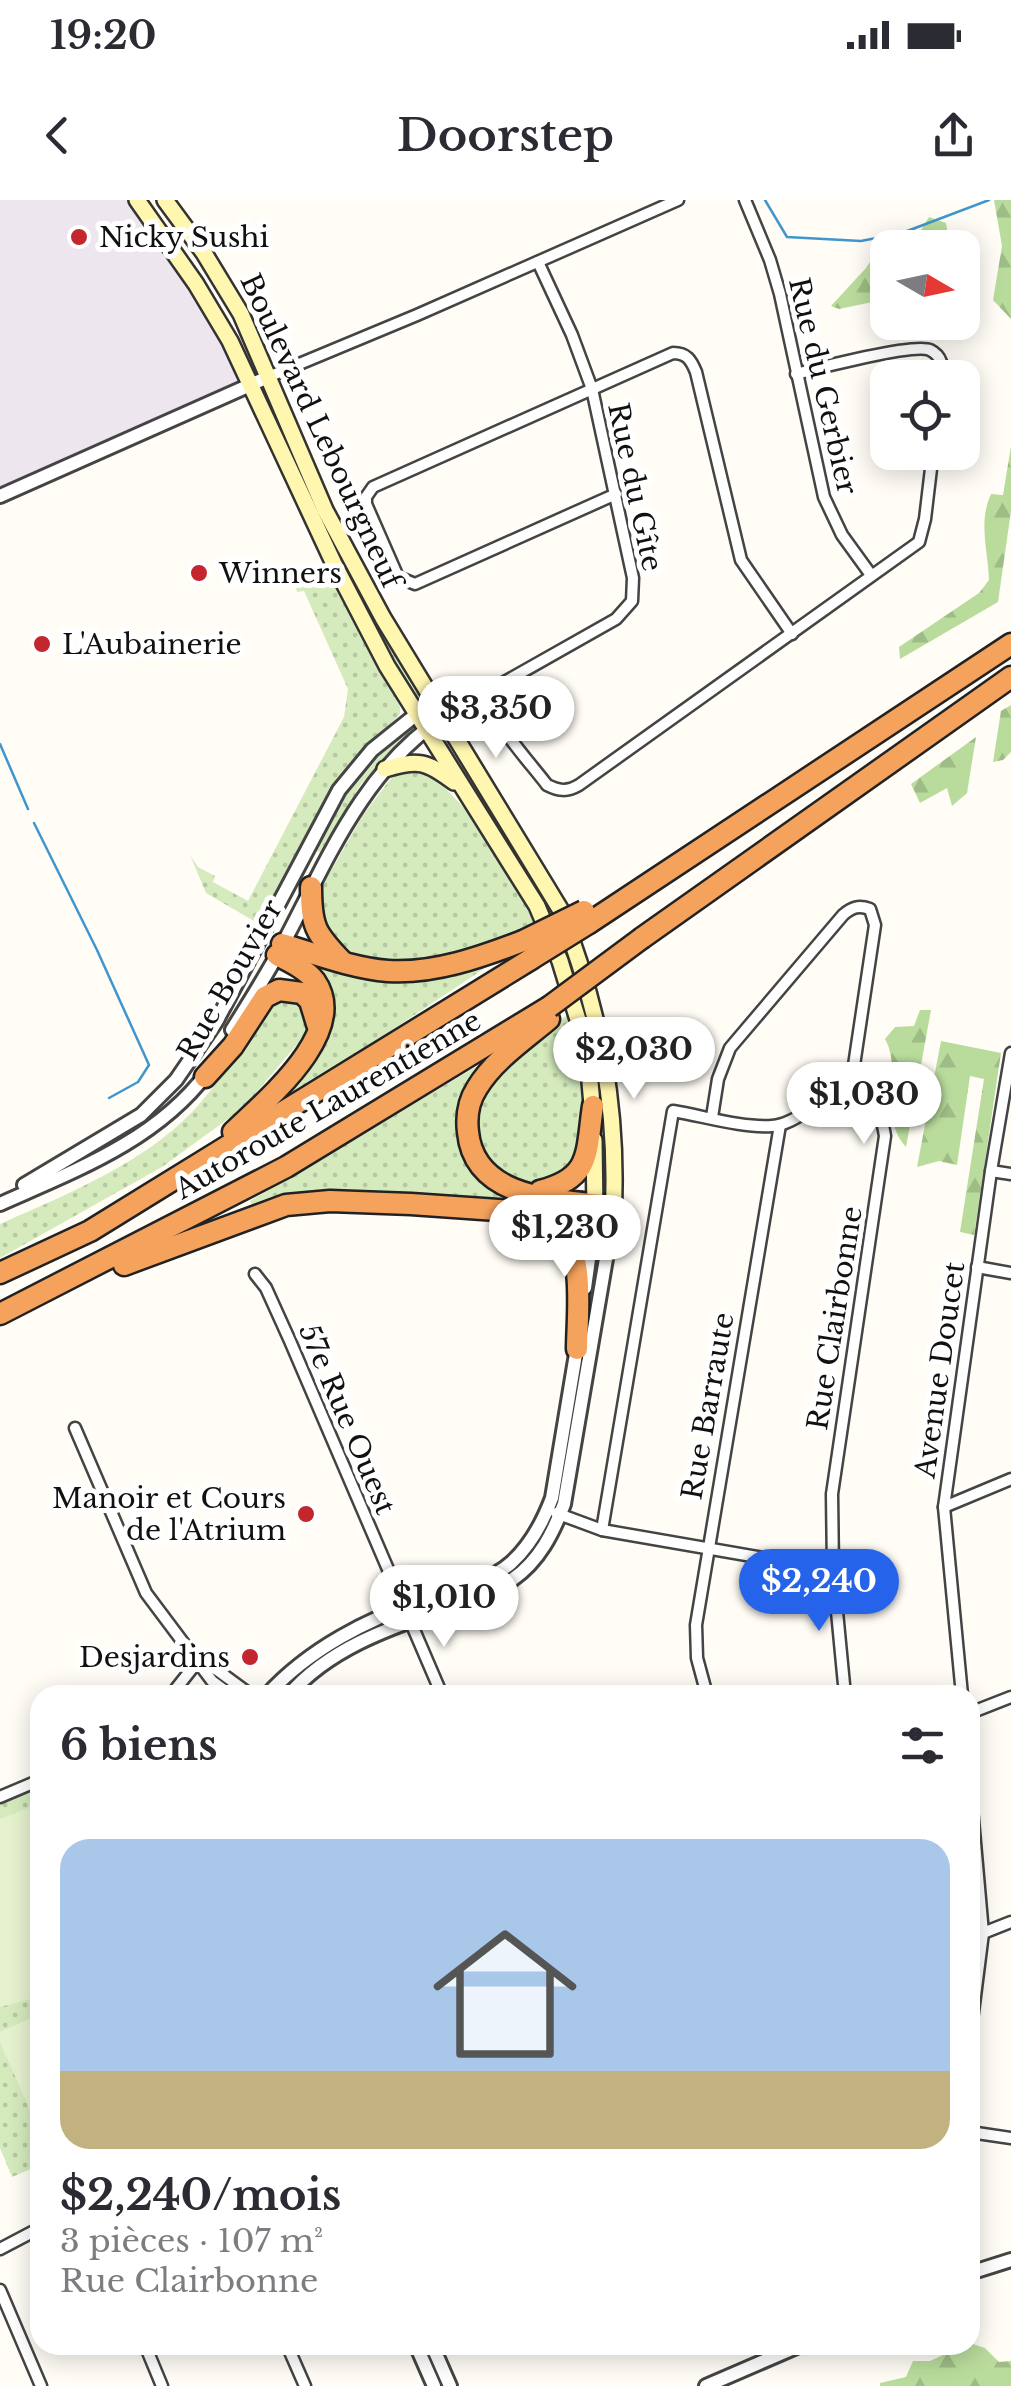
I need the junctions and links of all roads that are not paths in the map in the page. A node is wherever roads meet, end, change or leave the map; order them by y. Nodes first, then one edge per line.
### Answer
1 (136, 200) edge
2 (165, 200) edge
3 (678, 200) edge
4 (746, 200) edge
5 (538, 262) junction
6 (940, 360) edge
7 (796, 374) junction
8 (268, 377) junction
9 (251, 384) junction
10 (592, 389) junction
11 (931, 470) edge
12 (616, 494) junction
13 (0, 496) edge
14 (871, 575) junction
15 (792, 634) junction
16 (1011, 644) edge
17 (1011, 677) edge
18 (433, 700) junction
19 (414, 714) junction
20 (442, 716) junction
21 (424, 729) junction
22 (385, 769) junction
23 (461, 788) junction
24 (311, 887) junction
25 (260, 940) junction
26 (280, 949) junction
27 (527, 950) junction
28 (344, 962) junction
29 (551, 1010) junction
30 (318, 1036) junction
31 (1011, 1052) edge
32 (1010, 1071) edge
33 (205, 1077) junction
34 (850, 1092) junction
35 (592, 1106) junction
36 (712, 1117) junction
37 (780, 1125) junction
38 (203, 1160) junction
39 (991, 1171) junction
40 (1011, 1174) edge
41 (529, 1194) junction
42 (0, 1202) edge
43 (474, 1209) junction
44 (604, 1211) junction
45 (977, 1267) junction
46 (0, 1272) edge
47 (1011, 1273) edge
48 (255, 1274) dead end
49 (24, 1304) junction
50 (0, 1314) edge
51 (577, 1348) junction
52 (75, 1428) dead end
53 (1011, 1480) edge
54 (944, 1507) junction
55 (554, 1512) junction
56 (602, 1530) junction
57 (706, 1550) junction
58 (833, 1570) junction
59 (402, 1608) junction
60 (410, 1621) junction
61 (198, 1661) junction
62 (179, 1685) edge
63 (218, 1685) edge
64 (238, 1685) edge
65 (276, 1685) edge
66 (300, 1685) edge
67 (438, 1685) edge
68 (704, 1685) edge
69 (844, 1685) edge
70 (961, 1685) edge
71 (1011, 1698) edge
72 (980, 1709) edge
73 (30, 1784) edge
74 (0, 1798) edge
75 (980, 1899) edge
76 (1011, 1922) edge
77 (983, 1933) junction
78 (980, 1957) edge
79 (980, 2133) edge
80 (1011, 2138) edge
81 (30, 2233) edge
82 (0, 2249) edge
83 (1011, 2260) edge
84 (980, 2270) edge
85 (0, 2290) edge
86 (149, 2355) edge
87 (291, 2355) edge
88 (420, 2355) edge
89 (436, 2355) edge
90 (778, 2355) edge
91 (713, 2384) edge
92 (41, 2386) edge
93 (162, 2386) edge
94 (305, 2386) edge
95 (434, 2386) edge
96 (450, 2386) edge

1 - 9 main road, Boulevard Lebourgneuf
2 - 8 main road, Boulevard Lebourgneuf
3 - 5 street
4 - 7 street, Rue du Gerbier
5 - 8 street
5 - 10 street, Rue du Gîte
6 - 7 street
7 - 14 street, Rue du Gerbier
8 - 9 street
8 - 18 main road, Boulevard Lebourgneuf
9 - 13 street
9 - 19 main road, Boulevard Lebourgneuf
10 - 12 street, Rue du Gîte
10 - 12 street
10 - 15 street
11 - 14 street, Rue du Gîte
12 - 15 street, Rue du Gîte
14 - 15 street, Rue du Gîte
16 - 27 highway, Autoroute Laurentienne, bridge
17 - 29 highway, Autoroute Laurentienne, bridge
18 - 19 street, Rue Bouvier
18 - 20 main road, Boulevard Lebourgneuf
19 - 21 main road, Boulevard Lebourgneuf
19 - 25 street, Rue Bouvier
20 - 21 street, Rue Bouvier
20 - 44 main road, Boulevard Lebourgneuf
21 - 22 street, Rue Bouvier
21 - 23 main road, Boulevard Lebourgneuf
22 - 23 main road
22 - 24 street, Rue Bouvier
23 - 35 main road, Boulevard Lebourgneuf
24 - 26 street, Rue Bouvier
24 - 28 highway
25 - 26 street
25 - 42 street, Rue Bouvier
26 - 28 highway
26 - 30 highway
26 - 33 street, Rue Bouvier
27 - 28 highway
27 - 38 highway, Autoroute Laurentienne
29 - 41 highway
29 - 49 highway, Autoroute Laurentienne
30 - 33 highway
30 - 38 highway
31 - 32 street, Avenue Doucet
32 - 39 street, Avenue Doucet
33 - 42 street, Rue Bouvier
34 - 36 street
34 - 37 street
34 - 58 street, Rue Clairbonne
35 - 41 highway
35 - 44 main road, Boulevard Lebourgneuf
36 - 37 street
36 - 56 street
37 - 57 street, Rue Barraute
38 - 46 highway, Autoroute Laurentienne
39 - 40 street
39 - 45 street, Avenue Doucet
41 - 44 highway
43 - 44 highway
43 - 49 highway
43 - 51 highway
44 - 51 street
44 - 55 street
45 - 47 street
45 - 54 street, Avenue Doucet
48 - 59 street, 57e Rue Ouest
49 - 50 highway, Autoroute Laurentienne
51 - 55 street
52 - 61 street
53 - 54 street
54 - 70 street, Avenue Doucet
55 - 56 street
55 - 59 street
55 - 60 street
56 - 57 street
57 - 58 street
57 - 68 street, Rue Barraute
58 - 69 street, Rue Clairbonne
59 - 60 street, 57e Rue Ouest
59 - 65 street
60 - 66 street
60 - 67 street, 57e Rue Ouest
61 - 62 street
61 - 63 street
61 - 64 street
71 - 72 street
73 - 74 street
75 - 77 street
76 - 77 street
77 - 78 street
79 - 80 street
81 - 82 street
83 - 84 street
85 - 92 street
86 - 93 street
87 - 94 street
88 - 95 street
89 - 96 street
90 - 91 street

